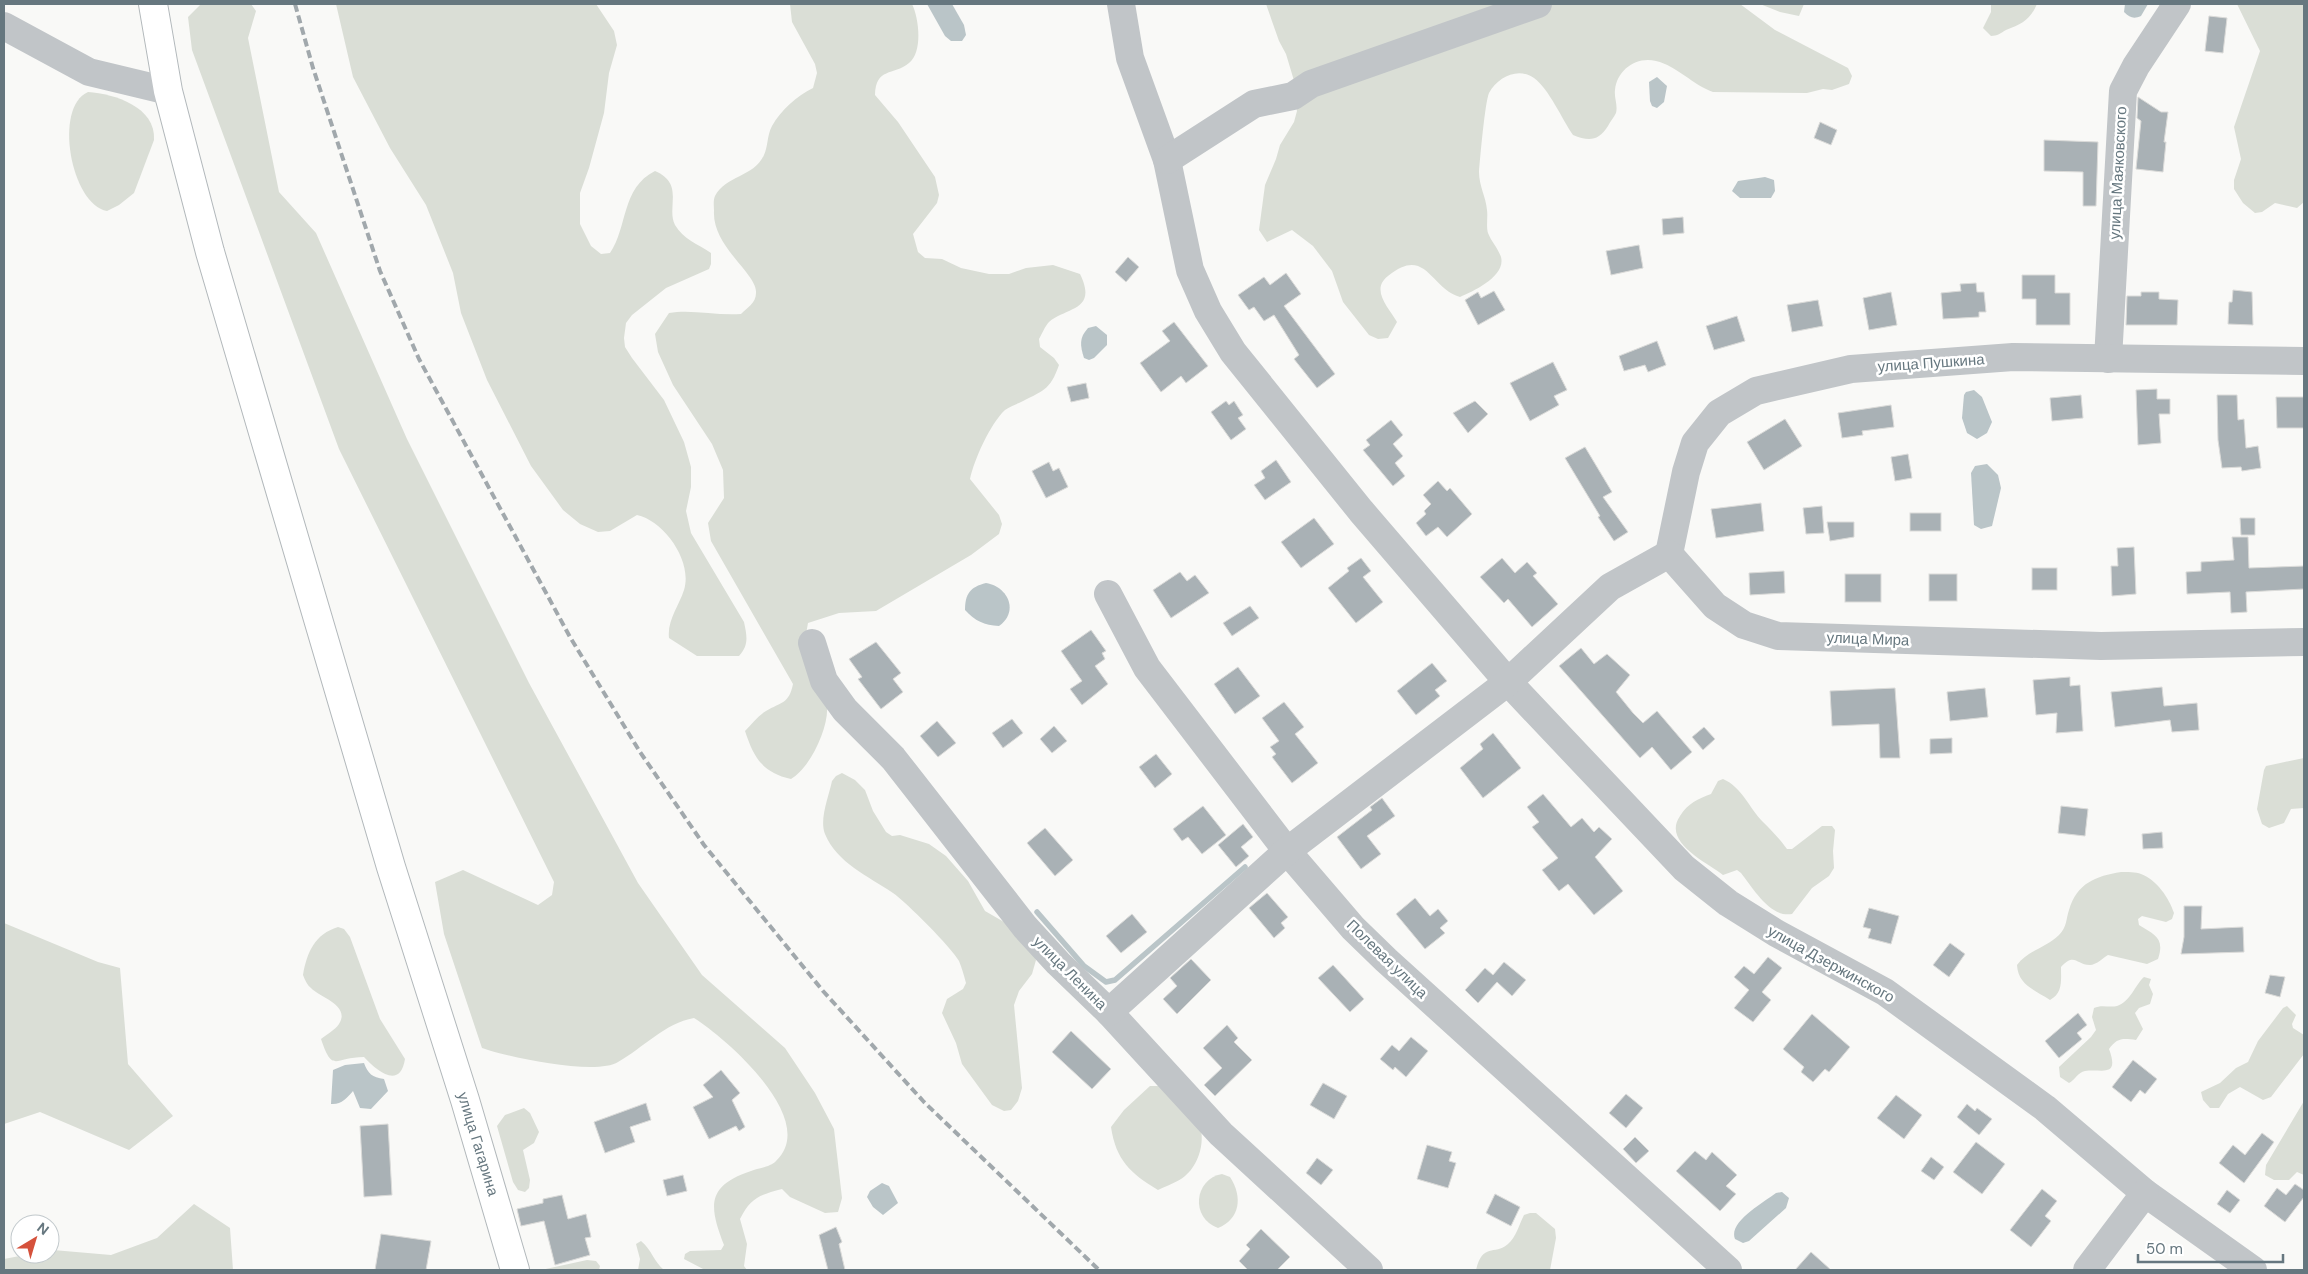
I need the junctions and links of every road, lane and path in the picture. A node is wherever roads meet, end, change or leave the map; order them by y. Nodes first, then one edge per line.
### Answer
1 (153, 4) edge
2 (1121, 4) edge
3 (1538, 4) edge
4 (2177, 4) edge
5 (4, 26) edge
6 (168, 91) junction
7 (1167, 160) junction
8 (2108, 359) junction
9 (2304, 361) edge
10 (1669, 554) junction
11 (1108, 594) dead end
12 (2304, 642) edge
13 (812, 643) dead end
14 (1508, 682) junction
15 (1288, 851) junction
16 (1109, 1012) junction
17 (2145, 1193) junction
18 (514, 1270) edge
19 (1369, 1270) edge
20 (1728, 1270) edge
21 (2087, 1270) edge
22 (2253, 1270) edge

1 - 6 main road, улица Гагарина
2 - 7 street, улица Дзержинского
3 - 7 street
4 - 8 street, улица Маяковского
5 - 6 street
6 - 18 main road, улица Гагарина
7 - 14 street, улица Дзержинского
8 - 9 street, улица Пушкина
8 - 10 street, улица Пушкина
10 - 12 street, улица Мира
10 - 14 street
11 - 15 street, Полевая улица
13 - 16 street, улица Ленина
14 - 15 street
14 - 17 street, улица Дзержинского
15 - 16 street
15 - 20 street, Полевая улица
16 - 19 street, улица Ленина
17 - 21 street
17 - 22 street, улица Дзержинского

